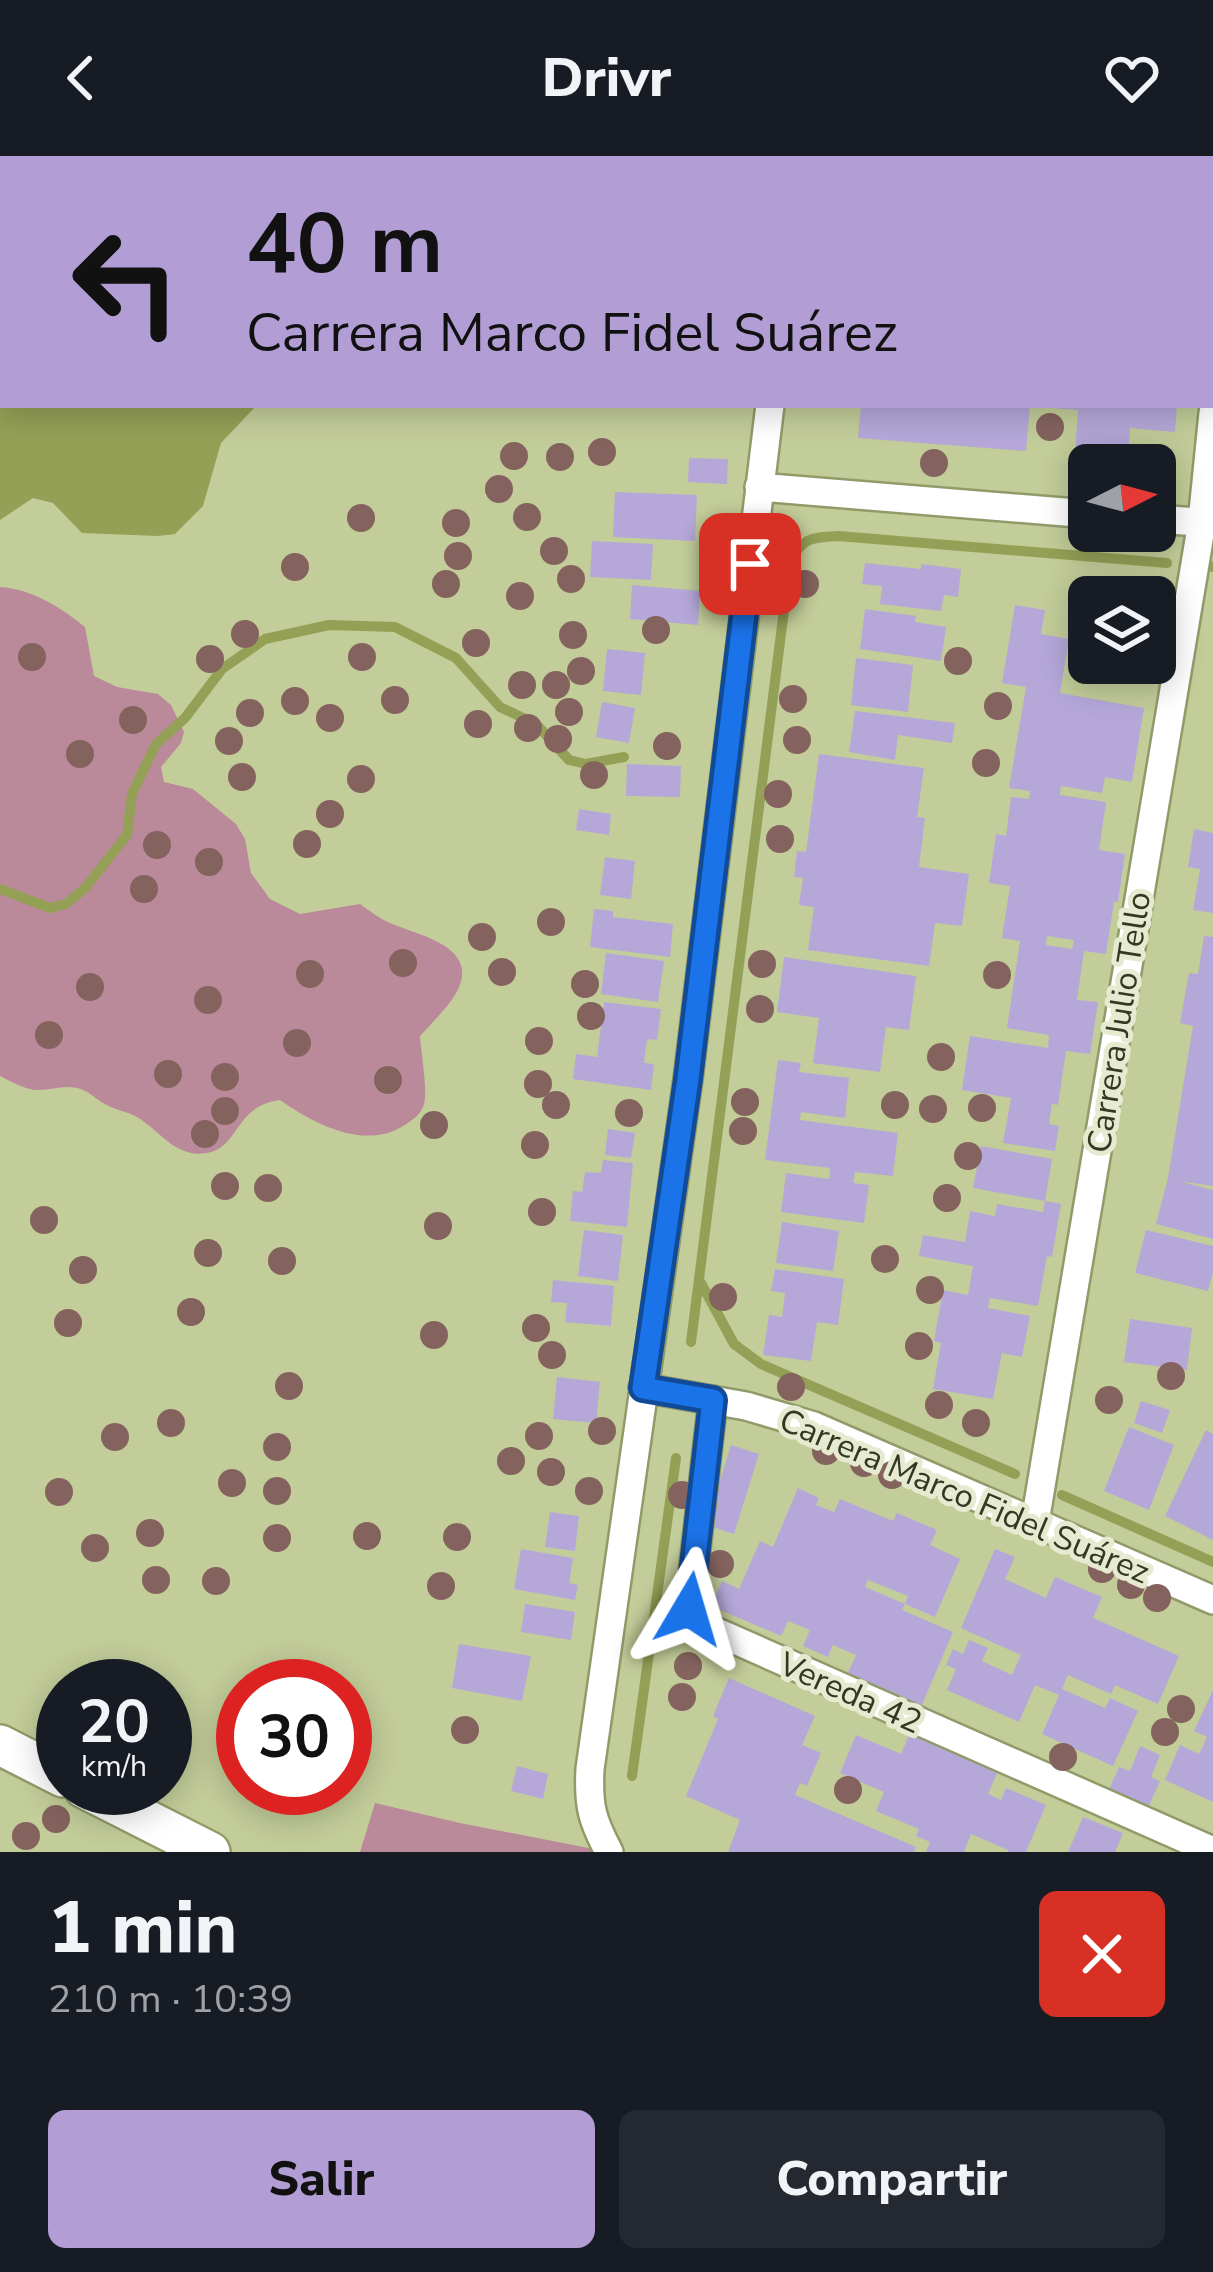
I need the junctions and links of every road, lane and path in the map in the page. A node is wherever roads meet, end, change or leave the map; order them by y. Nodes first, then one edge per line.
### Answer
1 (770, 408) edge
2 (1213, 412) edge
3 (759, 487) junction
4 (1068, 512) edge
5 (1176, 521) edge
6 (1207, 523) edge
7 (643, 1388) junction
8 (713, 1400) junction
9 (1035, 1522) junction
10 (1213, 1600) edge
11 (0, 1745) edge
12 (36, 1764) edge
13 (137, 1815) edge
14 (608, 1851) edge
15 (1213, 1851) edge
16 (210, 1852) edge

1 - 3 street
2 - 6 street, Carrera Julio Tello
3 - 4 street
3 - 7 street
5 - 6 street
6 - 9 street, Carrera Julio Tello
7 - 8 street, Carrera Marco Fidel Suárez
7 - 14 street
8 - 9 street, Carrera Marco Fidel Suárez
8 - 15 street, Vereda 42
9 - 10 street, Carrera Marco Fidel Suárez
11 - 12 main road
13 - 16 main road

